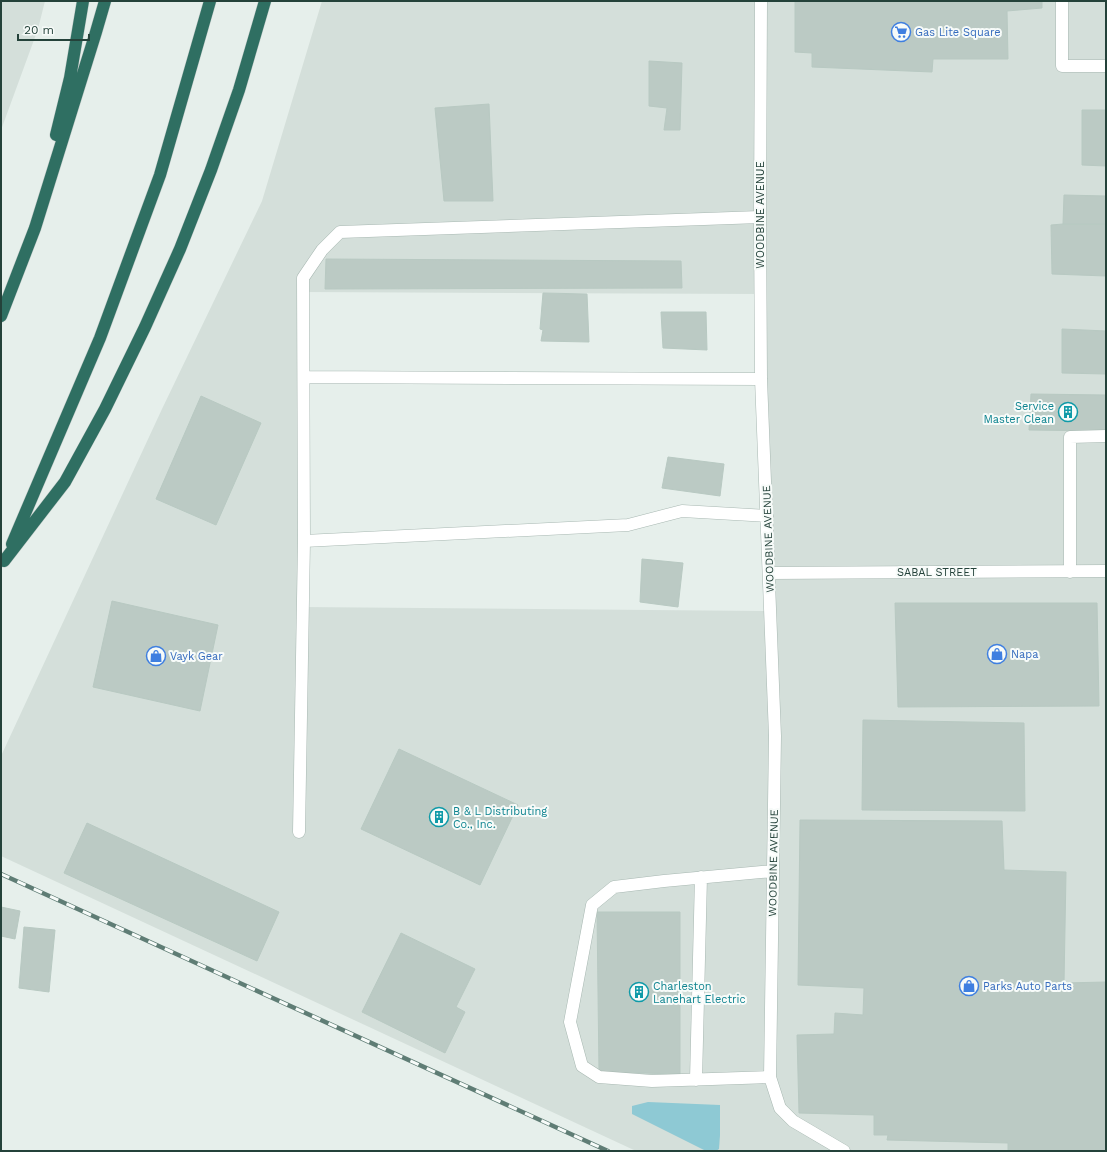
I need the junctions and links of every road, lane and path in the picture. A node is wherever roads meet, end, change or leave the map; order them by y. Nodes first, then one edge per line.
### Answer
1 (83, 1) edge
2 (105, 1) edge
3 (210, 1) edge
4 (265, 1) edge
5 (761, 1) edge
6 (1062, 1) edge
7 (1106, 66) edge
8 (760, 217) junction
9 (35, 228) junction
10 (1, 316) edge
11 (304, 377) junction
12 (761, 379) junction
13 (1106, 436) edge
14 (767, 516) junction
15 (304, 541) junction
16 (3, 565) edge
17 (1106, 571) edge
18 (1070, 572) junction
19 (769, 573) junction
20 (299, 832) dead end
21 (773, 871) junction
22 (701, 877) junction
23 (770, 1077) junction
24 (696, 1080) junction
25 (844, 1151) edge

1 - 9 highway
2 - 9 highway
3 - 16 highway
4 - 16 highway
5 - 8 street, WOODBINE AVENUE
6 - 7 street
8 - 11 street
8 - 12 street, WOODBINE AVENUE
9 - 10 highway
11 - 12 street
11 - 15 street
12 - 14 street, WOODBINE AVENUE
13 - 18 street
14 - 15 street
14 - 19 street, WOODBINE AVENUE
15 - 20 street
17 - 18 street, SABAL STREET
18 - 19 street, SABAL STREET
19 - 21 street, WOODBINE AVENUE
21 - 22 street
21 - 23 street, WOODBINE AVENUE
22 - 24 street
22 - 24 street
23 - 24 street
23 - 25 street, WOODBINE AVENUE

